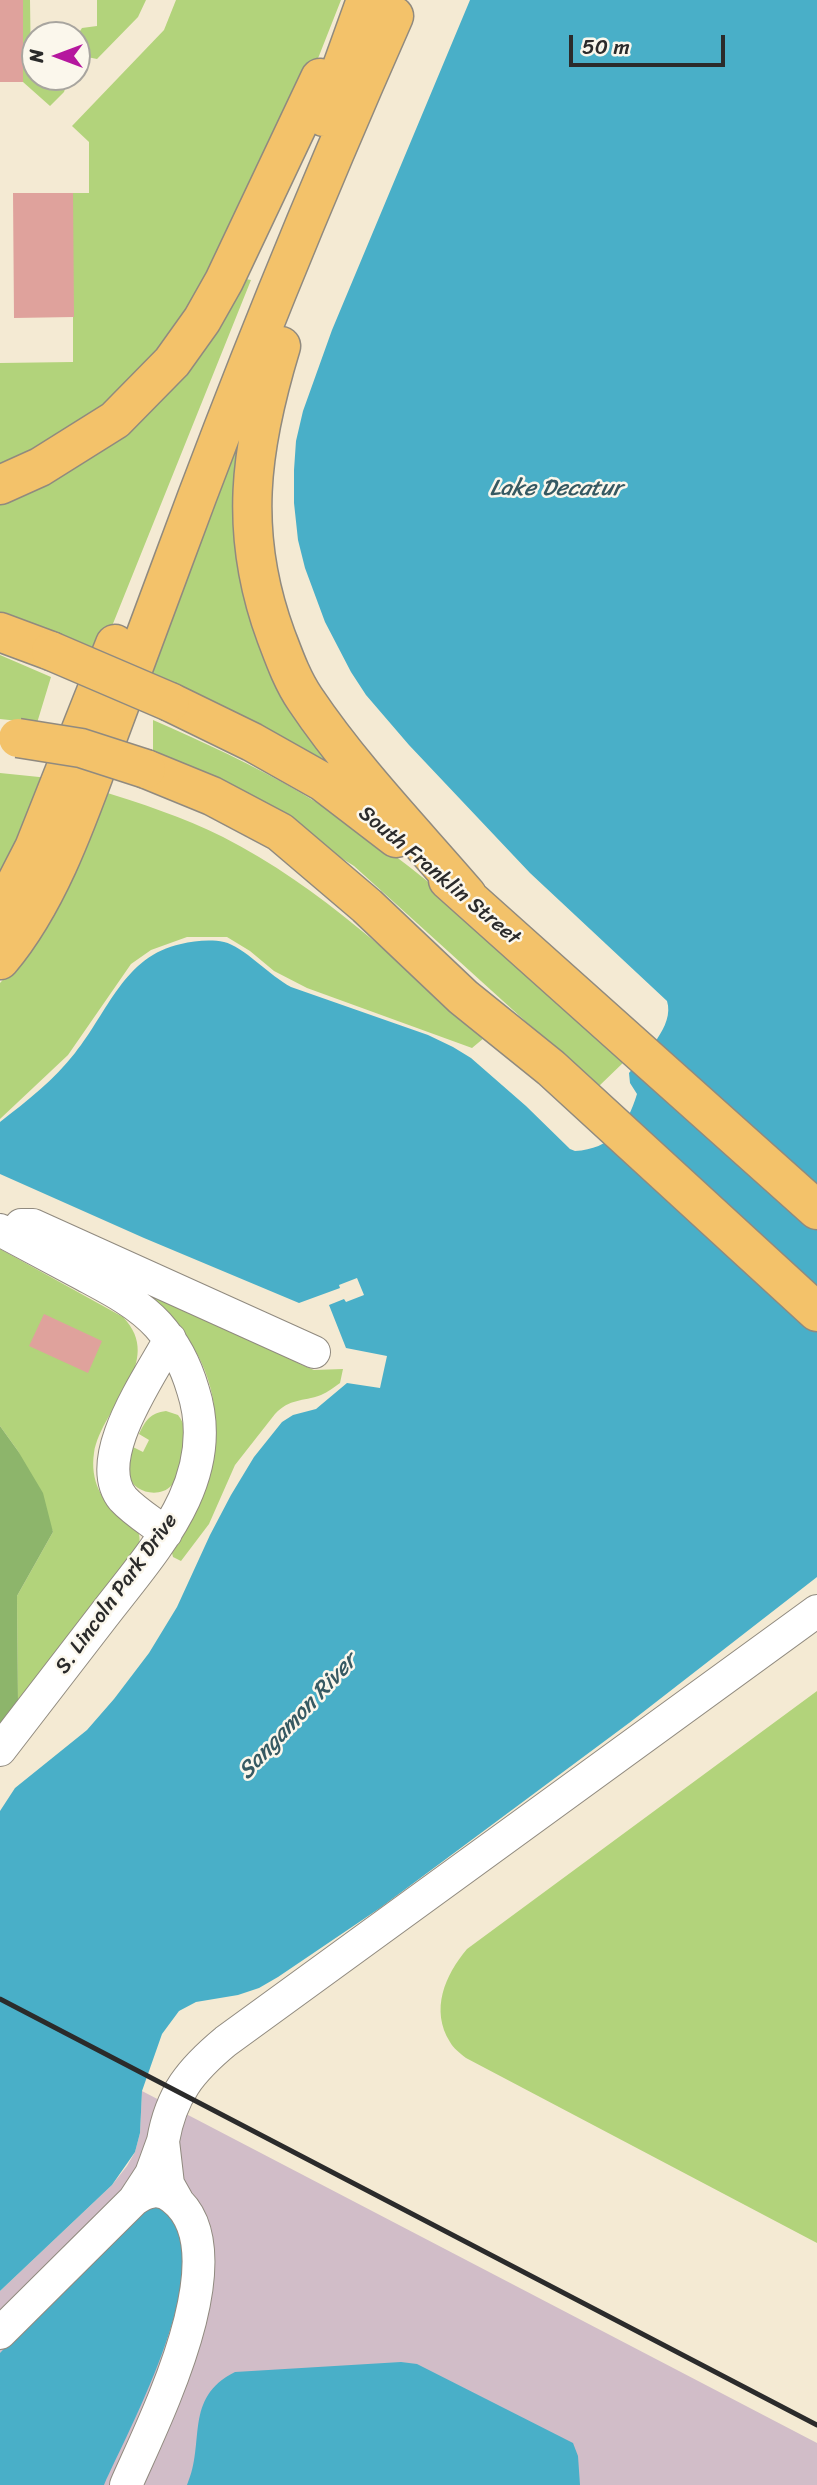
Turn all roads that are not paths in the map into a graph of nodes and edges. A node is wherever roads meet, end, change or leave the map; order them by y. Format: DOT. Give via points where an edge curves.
graph roads {
  1 [pos="356,0"];
  2 [pos="387,5"];
  3 [pos="0,485"];
  4 [pos="0,632"];
  5 [pos="9,737"];
  6 [pos="467,895"];
  7 [pos="0,914"];
  8 [pos="0,960"];
  9 [pos="817,1210"];
  10 [pos="0,1230"];
  11 [pos="817,1312"];
  12 [pos="170,1339"];
  13 [pos="314,1352"];
  14 [pos="166,1533"];
  15 [pos="817,1611"];
  16 [pos="0,1750"];
  17 [pos="163,2141"];
  18 [pos="134,2200"];
  19 [pos="177,2200"];
  20 [pos="0,2333"];
  21 [pos="126,2485"];
  1 -- 3 [label="main road" via="224,281 172,362 116,420 40,467"];
  2 -- 6 [label="main road" via="264,401 254,456 253,538 270,619 303,696"];
  2 -- 7 [label="main road" via="334,91 34,848"];
  2 -- 8 [label="main road" via="342,135 286,268 86,797 40,899"];
  4 -- 6 [label="main road, South Franklin Street, bridge" via="170,702 252,742 323,782"];
  5 -- 11 [label="main road, bridge" via="81,748 146,769 212,796 280,832 368,906 463,998 551,1068"];
  6 -- 9 [label="main road, South Franklin Street"];
  10 -- 12 [label="street, S. Lincoln Park Drive" via="129,1301"];
  10 -- 13 [label="street" via="33,1225"];
  12 -- 14 [label="street, S. Lincoln Park Drive" via="196,1397 200,1435 191,1486"];
  12 -- 14 [label="street" via="130,1413 113,1463 113,1481 123,1498"];
  14 -- 16 [label="street, S. Lincoln Park Drive"];
  15 -- 17 [label="street" via="226,2040 183,2084"];
  17 -- 18 [label="street" via="151,2174"];
  17 -- 19 [label="street" via="168,2184"];
  18 -- 19 [label="street" via="153,2190"];
  18 -- 20 [label="street"];
  19 -- 21 [label="street" via="196,2242 194,2302 176,2370"];
}
